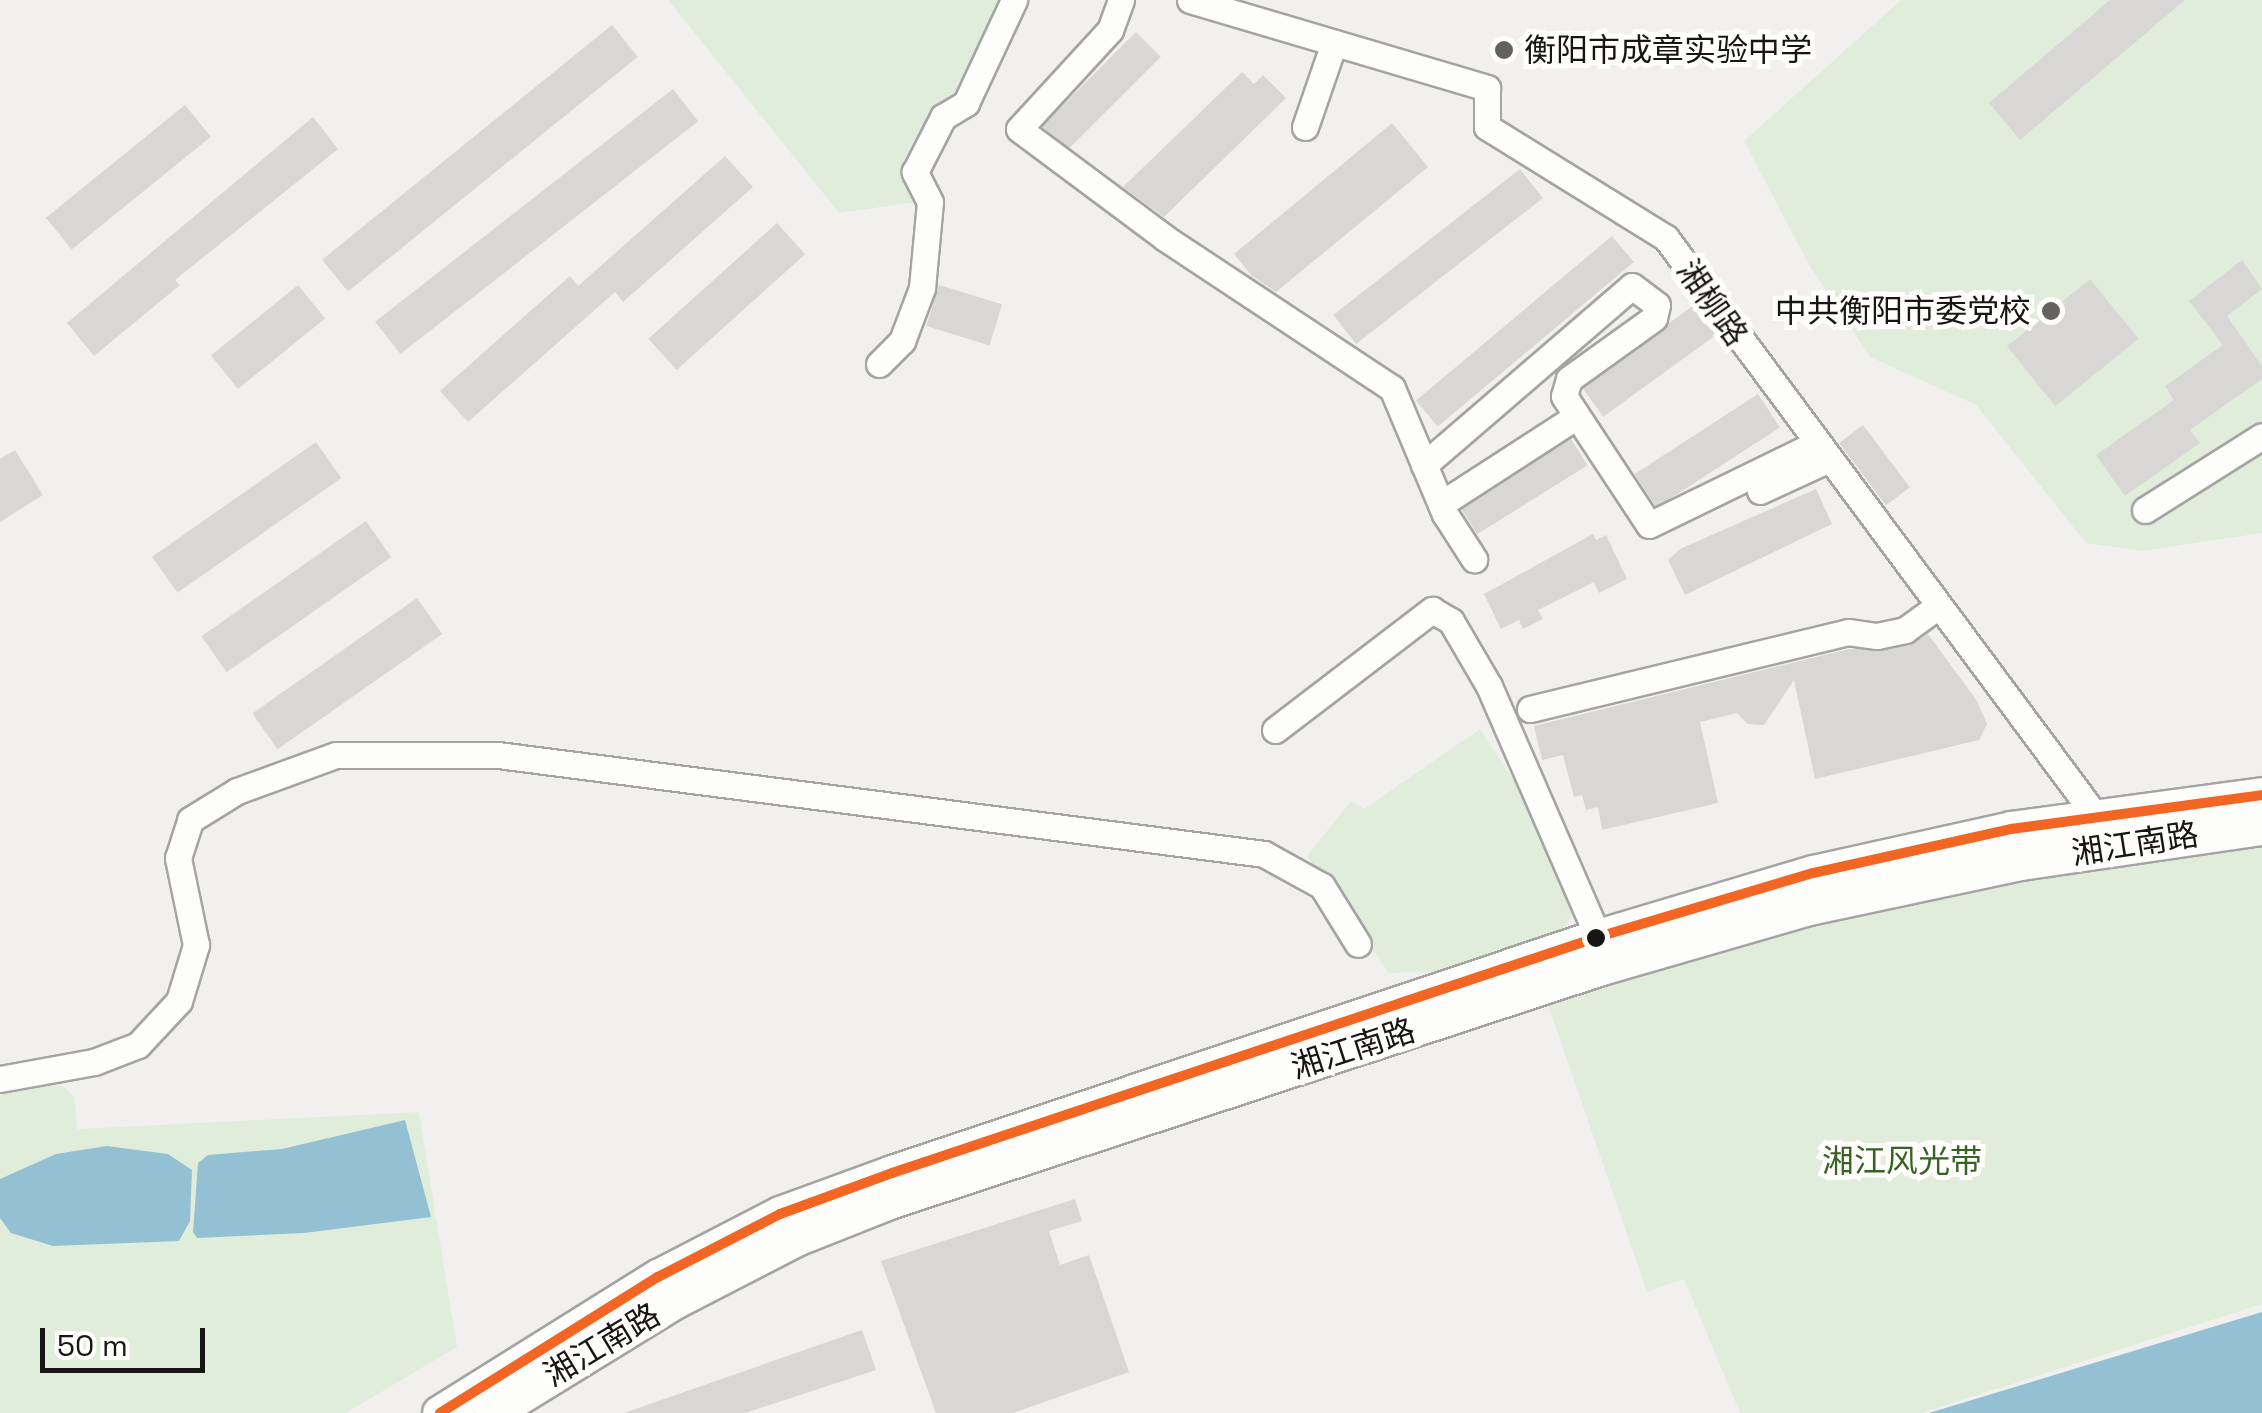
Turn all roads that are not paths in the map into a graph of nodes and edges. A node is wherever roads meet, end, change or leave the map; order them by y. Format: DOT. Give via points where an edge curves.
graph roads {
  1 [pos="1014,0"];
  2 [pos="1121,0"];
  3 [pos="1190,0"];
  4 [pos="1334,43"];
  5 [pos="1305,127"];
  6 [pos="880,364"];
  7 [pos="1577,416"];
  8 [pos="2262,436"];
  9 [pos="1821,452"];
  10 [pos="1424,465"];
  11 [pos="1441,504"];
  12 [pos="2145,510"];
  13 [pos="1474,559"];
  14 [pos="1938,606"];
  15 [pos="1530,709"];
  16 [pos="1276,730"];
  17 [pos="2262,794"];
  18 [pos="2095,815"];
  19 [pos="2262,827"];
  20 [pos="1598,937"];
  21 [pos="1358,944"];
  22 [pos="0,1079"];
  23 [pos="440,1413"];
  24 [pos="492,1413"];
  1 -- 6 [label="street" via="966,103 943,117 916,172 930,202 922,288 902,341"];
  2 -- 10 [label="street" via="1110,30 1020,130 1165,238 1392,388"];
  3 -- 4 [label="street, 湘柳路"];
  4 -- 5 [label="street"];
  4 -- 9 [label="street, 湘柳路" via="1487,88 1487,127 1666,238"];
  7 -- 9 [label="street" via="1649,525"];
  7 -- 10 [label="street" via="1564,396 1569,379 1658,312 1638,286"];
  7 -- 11 [label="street"];
  8 -- 12 [label="street"];
  9 -- 14 [label="street, 湘柳路"];
  10 -- 11 [label="street"];
  11 -- 13 [label="street"];
  14 -- 15 [label="street" via="1906,630 1848,632"];
  14 -- 18 [label="street, 湘柳路"];
  16 -- 20 [label="street" via="1432,610 1450,621 1489,686"];
  17 -- 18 [label="main road, 湘江南路"];
  18 -- 20 [label="main road, 湘江南路" via="1813,873"];
  19 -- 24 [label="main road, 湘江南路" via="2021,862 1809,907 1601,968 892,1200 796,1238 674,1301"];
  20 -- 23 [label="main road, 湘江南路" via="780,1214 658,1276"];
  21 -- 22 [label="street" via="1322,886 1264,854 498,754 336,755 237,791 190,820 178,858 196,945 180,1002 138,1045 94,1062"];
}
